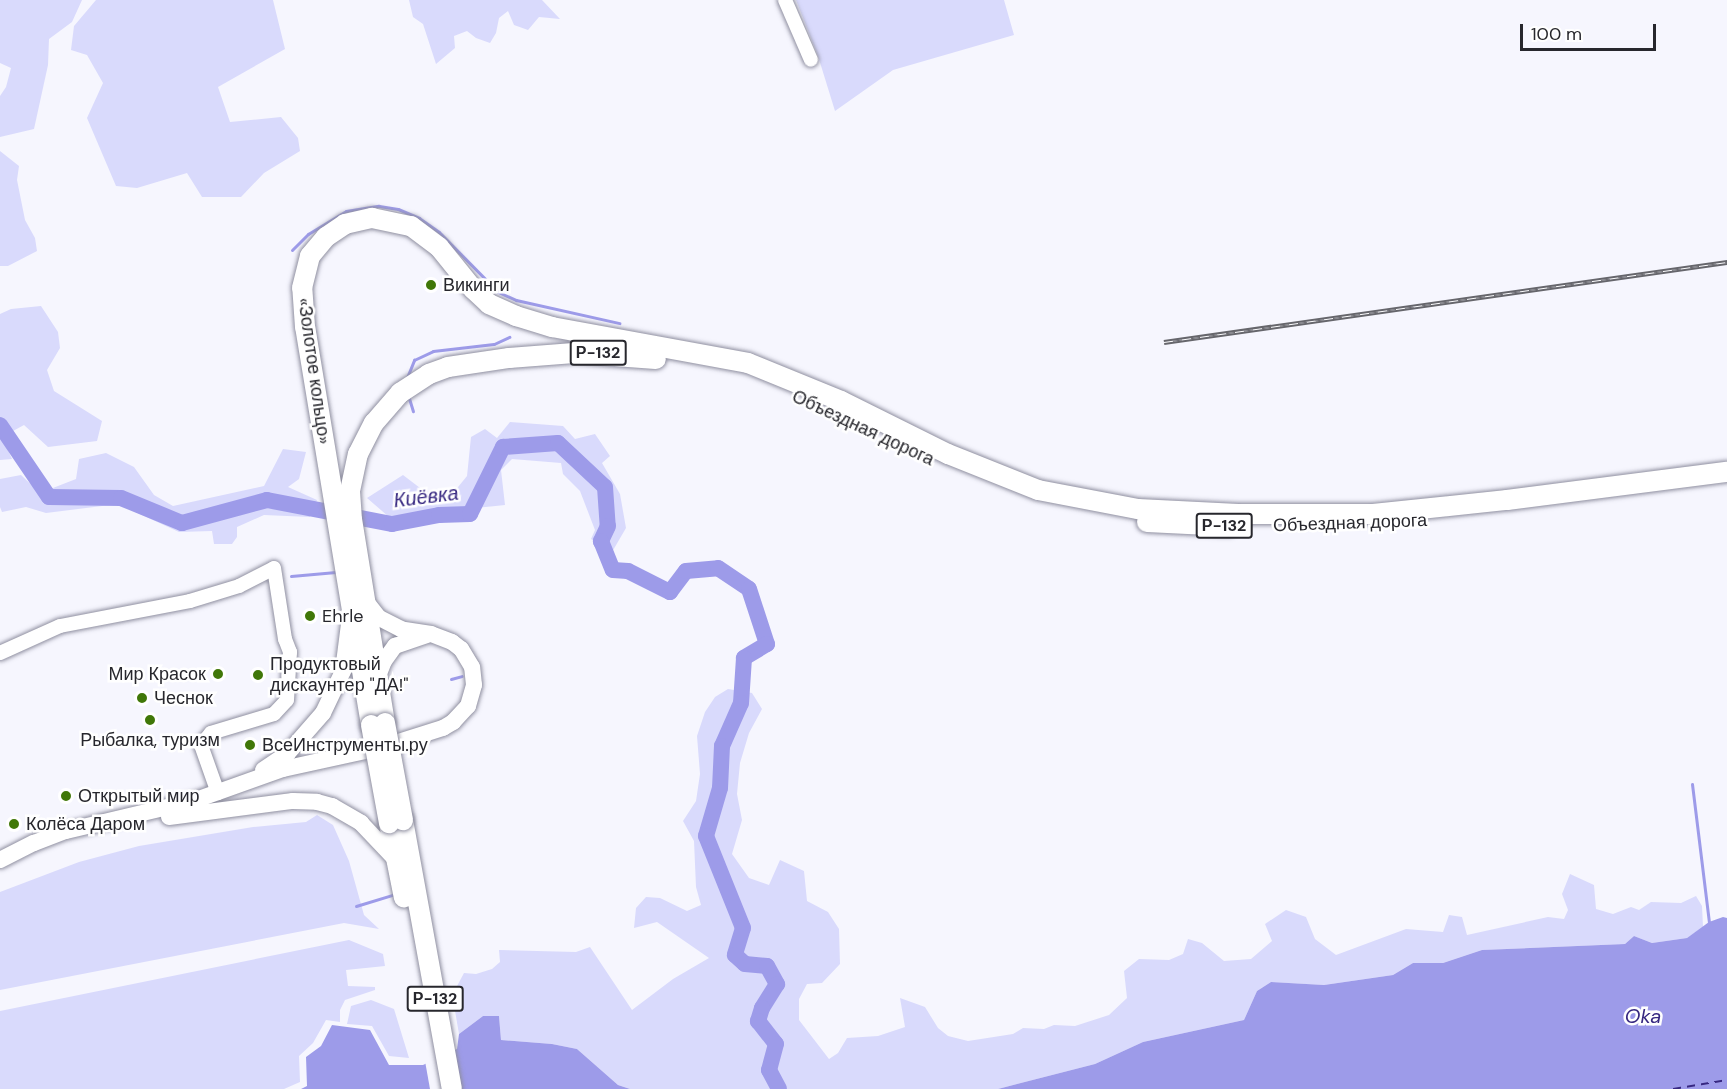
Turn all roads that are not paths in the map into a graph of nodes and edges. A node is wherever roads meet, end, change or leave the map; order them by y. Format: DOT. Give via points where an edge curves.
graph roads {
  1 [pos="785,0"];
  2 [pos="811,60"];
  3 [pos="747,369"];
  4 [pos="1727,472"];
  5 [pos="1727,484"];
  6 [pos="358,600"];
  7 [pos="431,634"];
  8 [pos="0,653"];
  9 [pos="377,679"];
  10 [pos="378,724"];
  11 [pos="243,784"];
  12 [pos="218,793"];
  13 [pos="396,821"];
  14 [pos="102,823"];
  15 [pos="0,860"];
  16 [pos="396,860"];
  17 [pos="413,911"];
  18 [pos="440,1089"];
  19 [pos="452,1089"];
  1 -- 2 [label="street"];
  3 -- 4 [label="highway, Объездная дорога / Р-132" via="841,401 948,454 1038,490 1138,509 1373,514"];
  3 -- 5 [label="highway, Объездная дорога / Р-132" via="943,465 1035,502 1137,521 1206,526 1372,525 1508,513"];
  3 -- 6 [label="highway, «Золотое кольцо» / Р-132" via="600,354 509,358 448,367 429,374 400,393 374,423 358,454 350,491"];
  3 -- 6 [label="highway, «Золотое кольцо» / Р-132" via="516,316 489,304 439,247 411,226 372,218 345,224 326,237 310,256 302,288 304,327"];
  6 -- 7 [label="main road" via="379,618 401,629"];
  6 -- 9 [label="highway, Р-132"];
  6 -- 10 [label="highway, «Золотое кольцо» / Р-132"];
  6 -- 11 [label="main road" via="343,670 322,713 288,753"];
  7 -- 9 [label="main road" via="395,646"];
  7 -- 11 [label="main road" via="461,649 472,667 472,696 453,722 383,747 292,767"];
  8 -- 12 [label="street" via="60,626 190,601 239,586 274,568 290,652 287,700 274,714 211,733 201,745"];
  9 -- 10 [label="highway, Р-132"];
  10 -- 13 [label="highway, Р-132, bridge"];
  11 -- 12 [label="main road"];
  12 -- 14 [label="main road"];
  13 -- 16 [label="highway, Р-132"];
  13 -- 17 [label="highway, Р-132"];
  14 -- 15 [label="main road" via="66,831"];
  14 -- 16 [label="main road" via="132,824 201,811 293,801 332,806 361,823"];
  16 -- 17 [label="highway, Р-132"];
  17 -- 18 [label="highway, Р-132"];
  17 -- 19 [label="highway, Р-132"];
}
